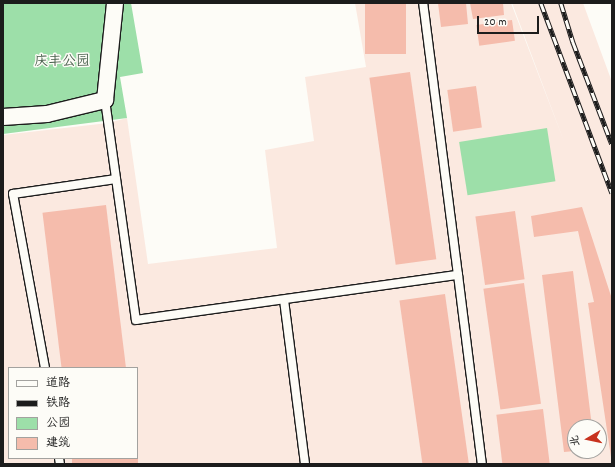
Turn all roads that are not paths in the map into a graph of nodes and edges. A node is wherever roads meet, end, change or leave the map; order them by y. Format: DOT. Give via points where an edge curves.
graph roads {
  1 [pos="115,3"];
  2 [pos="423,3"];
  3 [pos="105,100"];
  4 [pos="3,117"];
  5 [pos="116,179"];
  6 [pos="458,275"];
  7 [pos="284,300"];
  8 [pos="45,367"];
  9 [pos="305,464"];
  10 [pos="482,464"];
  1 -- 3 [label="street"];
  2 -- 6 [label="lane"];
  3 -- 4 [label="street" via="47,114"];
  3 -- 5 [label="lane"];
  5 -- 7 [label="lane" via="136,320"];
  5 -- 8 [label="lane" via="13,194"];
  6 -- 7 [label="lane"];
  6 -- 10 [label="lane"];
  7 -- 9 [label="lane"];
}
